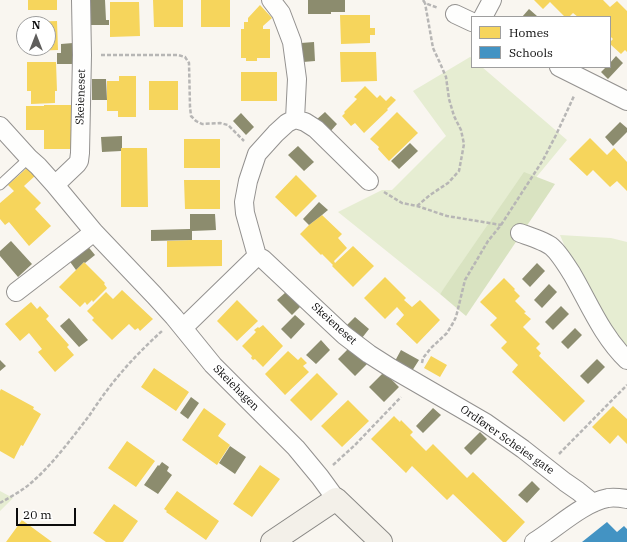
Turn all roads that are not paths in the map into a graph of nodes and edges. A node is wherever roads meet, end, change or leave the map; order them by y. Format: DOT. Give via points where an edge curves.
graph roads {
  1 [pos="81,0"];
  2 [pos="271,0"];
  3 [pos="492,0"];
  4 [pos="454,14"];
  5 [pos="484,16"];
  6 [pos="471,22"];
  7 [pos="561,68"];
  8 [pos="627,102"];
  9 [pos="295,119"];
  10 [pos="0,126"];
  11 [pos="29,158"];
  12 [pos="370,181"];
  13 [pos="55,184"];
  14 [pos="0,185"];
  15 [pos="94,232"];
  16 [pos="520,233"];
  17 [pos="257,256"];
  18 [pos="16,292"];
  19 [pos="179,322"];
  20 [pos="627,360"];
  21 [pos="415,381"];
  22 [pos="336,499"];
  23 [pos="627,499"];
  24 [pos="593,503"];
  25 [pos="272,542"];
  26 [pos="381,542"];
  27 [pos="534,542"];
  1 -- 13 [label="street, Skeieneset" via="80,153 78,161"];
  2 -- 9 [label="street" via="281,13 292,42 297,79"];
  3 -- 5 [label="street"];
  4 -- 6 [label="street"];
  7 -- 8 [label="street"];
  9 -- 12 [label="street" via="316,129"];
  9 -- 17 [label="street" via="276,133 257,154 248,181 244,202 245,213"];
  10 -- 11 [label="street, Skeiehagen"];
  11 -- 13 [label="street, Skeiehagen"];
  11 -- 14 [label="lane"];
  13 -- 15 [label="street, Skeiehagen"];
  15 -- 18 [label="street"];
  15 -- 19 [label="street, Skeiehagen"];
  16 -- 20 [label="street" via="551,246 565,263 597,320"];
  17 -- 19 [label="street"];
  17 -- 21 [label="street, Skeieneset" via="344,335 385,365"];
  19 -- 22 [label="street, Skeiehagen" via="213,366 284,435"];
  21 -- 24 [label="street, Ordfører Scheies gate" via="486,423"];
  22 -- 25 [label="street"];
  22 -- 26 [label="street, Skeiehagen"];
  23 -- 24 [label="street" via="610,498"];
  24 -- 27 [label="street"];
}
